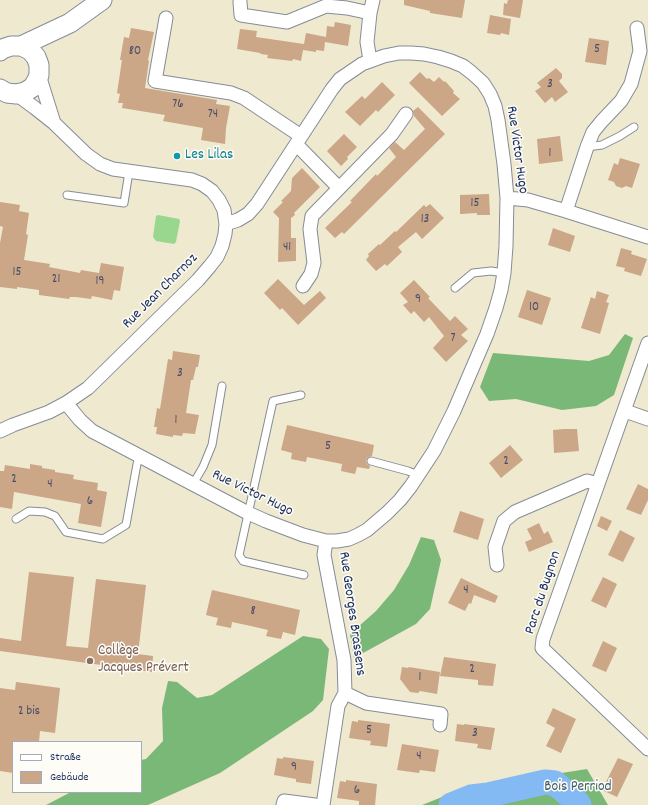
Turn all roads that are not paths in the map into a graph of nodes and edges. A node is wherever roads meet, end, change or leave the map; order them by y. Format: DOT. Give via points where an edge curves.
graph roads {
  1 [pos="102,0"];
  2 [pos="240,2"];
  3 [pos="371,6"];
  4 [pos="166,18"];
  5 [pos="70,23"];
  6 [pos="637,28"];
  7 [pos="8,45"];
  8 [pos="370,60"];
  9 [pos="39,70"];
  10 [pos="6,93"];
  11 [pos="406,114"];
  12 [pos="54,123"];
  13 [pos="634,127"];
  14 [pos="299,140"];
  15 [pos="587,147"];
  16 [pos="129,172"];
  17 [pos="339,188"];
  18 [pos="67,195"];
  19 [pos="507,198"];
  20 [pos="566,211"];
  21 [pos="226,224"];
  22 [pos="648,237"];
  23 [pos="504,273"];
  24 [pos="303,286"];
  25 [pos="455,288"];
  26 [pos="648,344"];
  27 [pos="222,386"];
  28 [pos="301,395"];
  29 [pos="66,403"];
  30 [pos="625,411"];
  31 [pos="648,420"];
  32 [pos="0,431"];
  33 [pos="140,456"];
  34 [pos="371,461"];
  35 [pos="418,476"];
  36 [pos="193,484"];
  37 [pos="598,484"];
  38 [pos="248,513"];
  39 [pos="16,519"];
  40 [pos="326,541"];
  41 [pos="498,565"];
  42 [pos="304,575"];
  43 [pos="346,692"];
  44 [pos="440,725"];
  45 [pos="648,749"];
  46 [pos="283,805"];
  47 [pos="315,805"];
  48 [pos="323,805"];
  1 -- 5 [label="street"];
  2 -- 3 [label="street" via="241,16 287,22 326,6"];
  3 -- 8 [label="street" via="368,42"];
  4 -- 14 [label="street" via="155,81 232,93 244,98"];
  5 -- 7 [label="street"];
  5 -- 9 [label="street" via="51,47"];
  6 -- 15 [label="street" via="640,51 631,84 621,101 593,132"];
  7 -- 9 [label="street" via="30,50 36,57"];
  8 -- 14 [label="street, Rue Victor Hugo" via="340,80 332,89"];
  8 -- 19 [label="street, Rue Victor Hugo" via="399,53 438,57 463,66 483,83 495,106 498,120"];
  9 -- 10 [label="street" via="33,87 25,92"];
  9 -- 12 [label="street, Rue Jean Charnoz"];
  10 -- 12 [label="street, Rue Jean Charnoz" via="35,108"];
  11 -- 17 [label="street" via="392,134"];
  12 -- 16 [label="street, Rue Jean Charnoz" via="100,164"];
  13 -- 15 [label="lane" via="602,145"];
  14 -- 17 [label="street"];
  14 -- 21 [label="street, Rue Victor Hugo" via="257,204 248,214"];
  15 -- 20 [label="street"];
  16 -- 18 [label="lane" via="124,203"];
  16 -- 21 [label="street, Rue Jean Charnoz" via="192,180 202,184 219,200"];
  17 -- 24 [label="street" via="312,216 310,229 314,264"];
  19 -- 20 [label="street" via="528,200"];
  19 -- 23 [label="street, Rue Victor Hugo"];
  20 -- 22 [label="street"];
  21 -- 29 [label="street, Rue Jean Charnoz" via="217,257 198,280 88,388"];
  23 -- 25 [label="lane" via="472,273"];
  23 -- 35 [label="street, Rue Victor Hugo" via="496,308 469,377 437,444"];
  26 -- 30 [label="street, Parc du Bugnon"];
  27 -- 36 [label="lane" via="212,445"];
  28 -- 38 [label="lane" via="273,401"];
  29 -- 32 [label="street, Rue Jean Charnoz"];
  29 -- 33 [label="street, Rue Victor Hugo" via="92,431"];
  30 -- 31 [label="street"];
  30 -- 37 [label="street, Parc du Bugnon"];
  33 -- 36 [label="street, Rue Victor Hugo"];
  33 -- 39 [label="lane" via="126,525 103,538 66,532 55,516 45,512 29,511"];
  34 -- 35 [label="lane"];
  35 -- 40 [label="street, Rue Victor Hugo" via="395,505 367,530 349,539"];
  36 -- 38 [label="street, Rue Victor Hugo"];
  37 -- 41 [label="street" via="587,481 515,512 504,520 495,548"];
  37 -- 45 [label="street, Parc du Bugnon" via="542,648"];
  38 -- 40 [label="street, Rue Victor Hugo" via="284,529"];
  38 -- 42 [label="lane" via="240,555 243,561"];
  40 -- 43 [label="street, Rue Georges Brassens" via="324,555 344,660"];
  43 -- 44 [label="street, Rue Georges Brassens" via="366,703 441,714"];
  43 -- 48 [label="street, Rue Georges Brassens" via="338,706"];
  46 -- 47 [label="street" via="284,801"];
}
